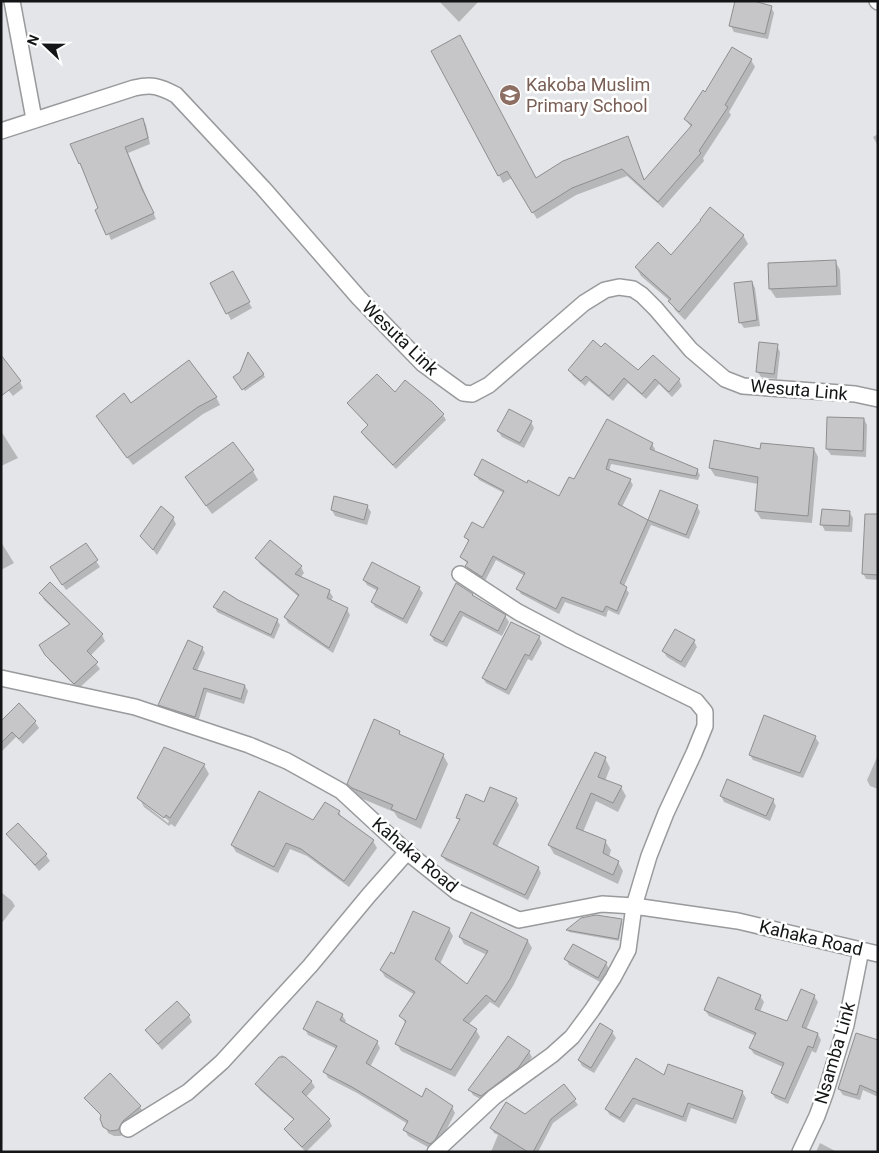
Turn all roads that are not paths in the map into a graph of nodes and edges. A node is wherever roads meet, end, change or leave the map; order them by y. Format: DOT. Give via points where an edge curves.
graph roads {
  1 [pos="12,1"];
  2 [pos="34,119"];
  3 [pos="1,130"];
  4 [pos="878,399"];
  5 [pos="460,574"];
  6 [pos="1,678"];
  7 [pos="407,852"];
  8 [pos="634,906"];
  9 [pos="860,950"];
  10 [pos="878,954"];
  11 [pos="128,1129"];
  12 [pos="435,1152"];
  13 [pos="800,1152"];
  1 -- 2 [label="street"];
  2 -- 3 [label="street, Wesuta Link"];
  2 -- 4 [label="street, Wesuta Link" via="148,85 176,95 264,188 359,298 423,364 463,393 472,394 489,385 584,303 605,290 619,286 633,289 642,296 692,350 725,379 743,386 855,394"];
  5 -- 8 [label="street" via="518,612 696,701 706,712 705,726 649,856"];
  6 -- 7 [label="street, Kahaka Road" via="135,708 249,745 341,790"];
  7 -- 8 [label="street, Kahaka Road" via="457,892 519,920 602,904"];
  7 -- 11 [label="street" via="310,966 222,1062 188,1092"];
  8 -- 9 [label="street, Kahaka Road" via="738,921"];
  8 -- 12 [label="street" via="628,950 572,1037 494,1097"];
  9 -- 10 [label="street, Kahaka Road"];
  9 -- 13 [label="street, Nsamba Link" via="846,1025 825,1094"];
}
